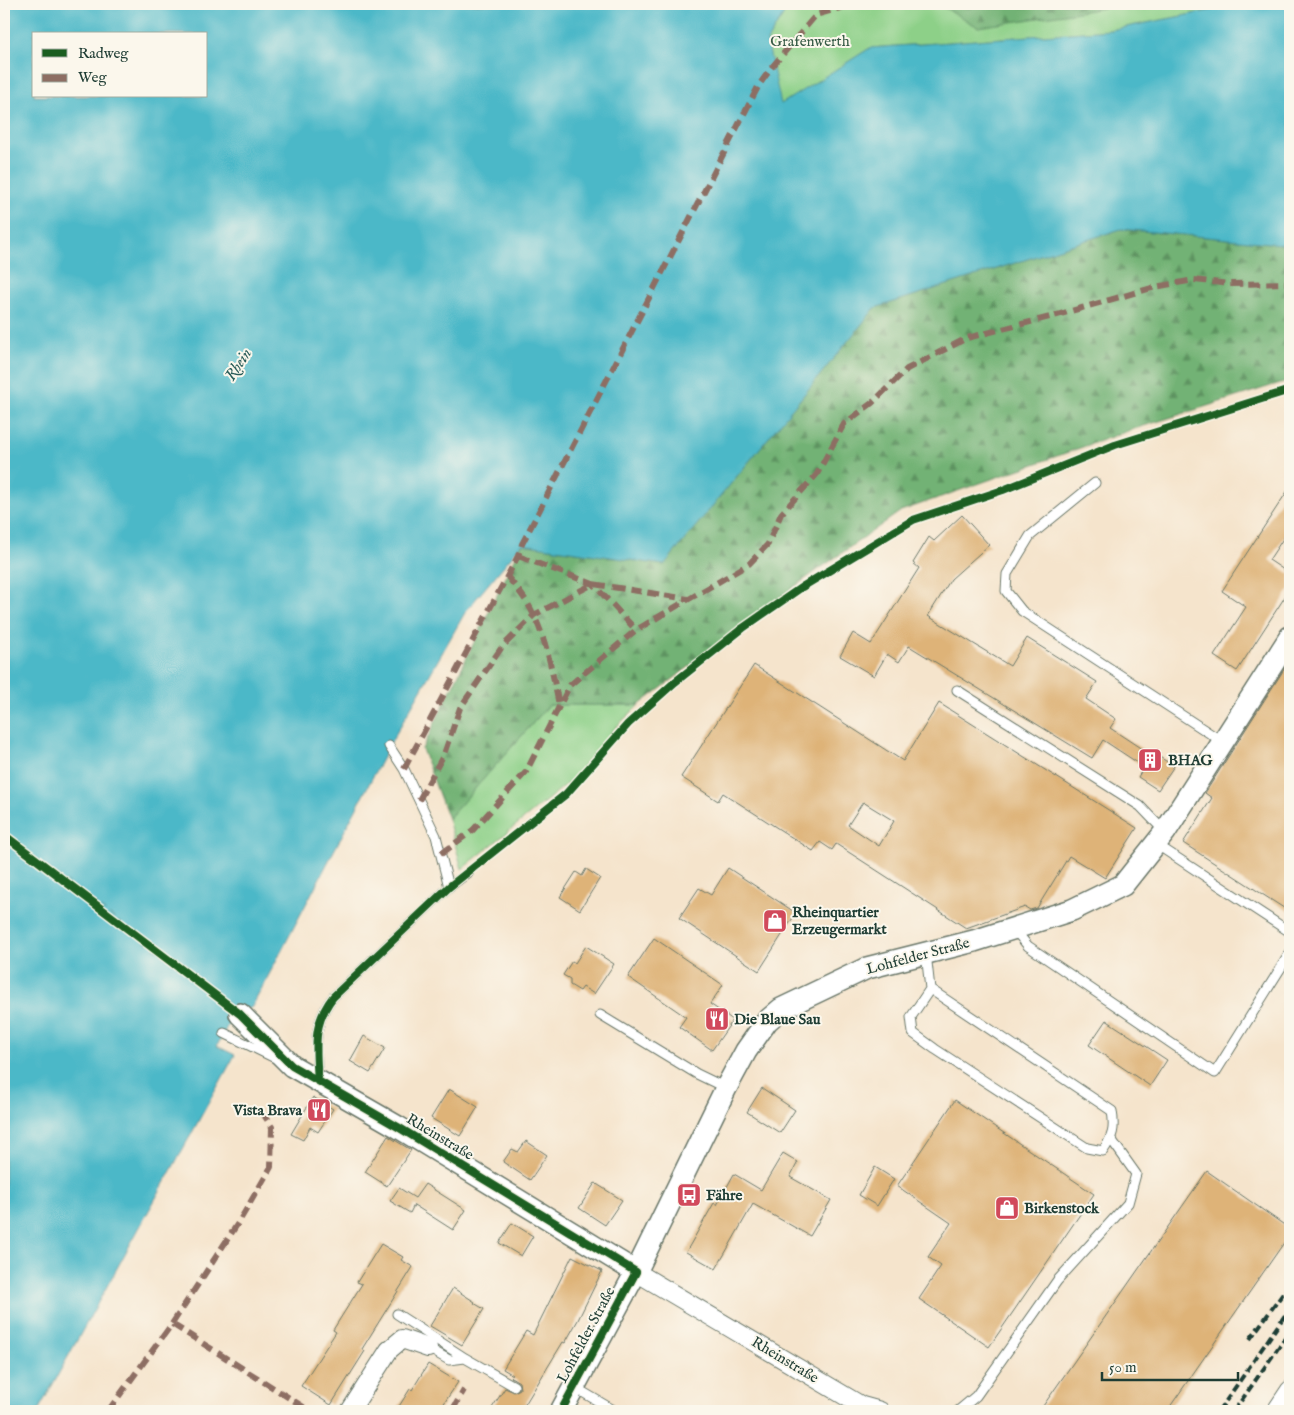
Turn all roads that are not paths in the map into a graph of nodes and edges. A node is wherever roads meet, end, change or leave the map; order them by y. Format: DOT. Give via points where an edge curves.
graph roads {
  1 [pos="1095,483"];
  2 [pos="1290,637"];
  3 [pos="957,690"];
  4 [pos="1223,742"];
  5 [pos="389,746"];
  6 [pos="1160,838"];
  7 [pos="469,872"];
  8 [pos="449,887"];
  9 [pos="1014,928"];
  10 [pos="1290,932"];
  11 [pos="926,953"];
  12 [pos="1290,953"];
  13 [pos="930,989"];
  14 [pos="240,1014"];
  15 [pos="600,1015"];
  16 [pos="224,1033"];
  17 [pos="292,1066"];
  18 [pos="318,1081"];
  19 [pos="726,1088"];
  20 [pos="1111,1139"];
  21 [pos="636,1272"];
  22 [pos="397,1314"];
  23 [pos="428,1348"];
  24 [pos="465,1358"];
  25 [pos="514,1386"];
  26 [pos="574,1387"];
  27 [pos="1290,1390"];
  28 [pos="350,1411"];
  29 [pos="561,1411"];
  30 [pos="615,1411"];
  31 [pos="880,1411"];
  32 [pos="958,1411"];
  33 [pos="1276,1411"];
  1 -- 4 [label="lane" via="1030,536 1007,574 1006,591 1022,611"];
  2 -- 4 [label="street, Lohfelder Straße"];
  3 -- 6 [label="lane" via="1140,806"];
  4 -- 6 [label="street, Lohfelder Straße"];
  5 -- 8 [label="lane" via="404,769 436,836"];
  6 -- 9 [label="street, Lohfelder Straße" via="1123,884 1072,910"];
  6 -- 10 [label="lane"];
  7 -- 8 [label="lane"];
  8 -- 18 [label="lane" via="325,1007 316,1037"];
  9 -- 11 [label="street, Lohfelder Straße"];
  9 -- 12 [label="lane" via="1028,946 1214,1072"];
  11 -- 13 [label="lane"];
  11 -- 19 [label="street, Lohfelder Straße" via="867,968 780,1009 757,1034"];
  13 -- 20 [label="lane" via="1112,1111 1114,1126"];
  13 -- 20 [label="lane" via="912,1017 913,1033 1087,1148 1103,1151"];
  14 -- 17 [label="street, Rheinstraße"];
  15 -- 19 [label="lane"];
  16 -- 17 [label="lane"];
  17 -- 18 [label="street, Rheinstraße"];
  18 -- 21 [label="street, Rheinstraße"];
  19 -- 21 [label="street, Lohfelder Straße"];
  20 -- 32 [label="lane" via="1136,1174 1128,1203 1057,1281 976,1396"];
  21 -- 26 [label="street, Lohfelder Straße"];
  21 -- 31 [label="street, Rheinstraße" via="862,1406"];
  22 -- 24 [label="lane"];
  23 -- 24 [label="lane" via="449,1360"];
  23 -- 28 [label="street" via="402,1339 389,1350"];
  24 -- 25 [label="lane"];
  26 -- 29 [label="street, Lohfelder Straße"];
  26 -- 30 [label="lane"];
  27 -- 33 [label="street"];
}
